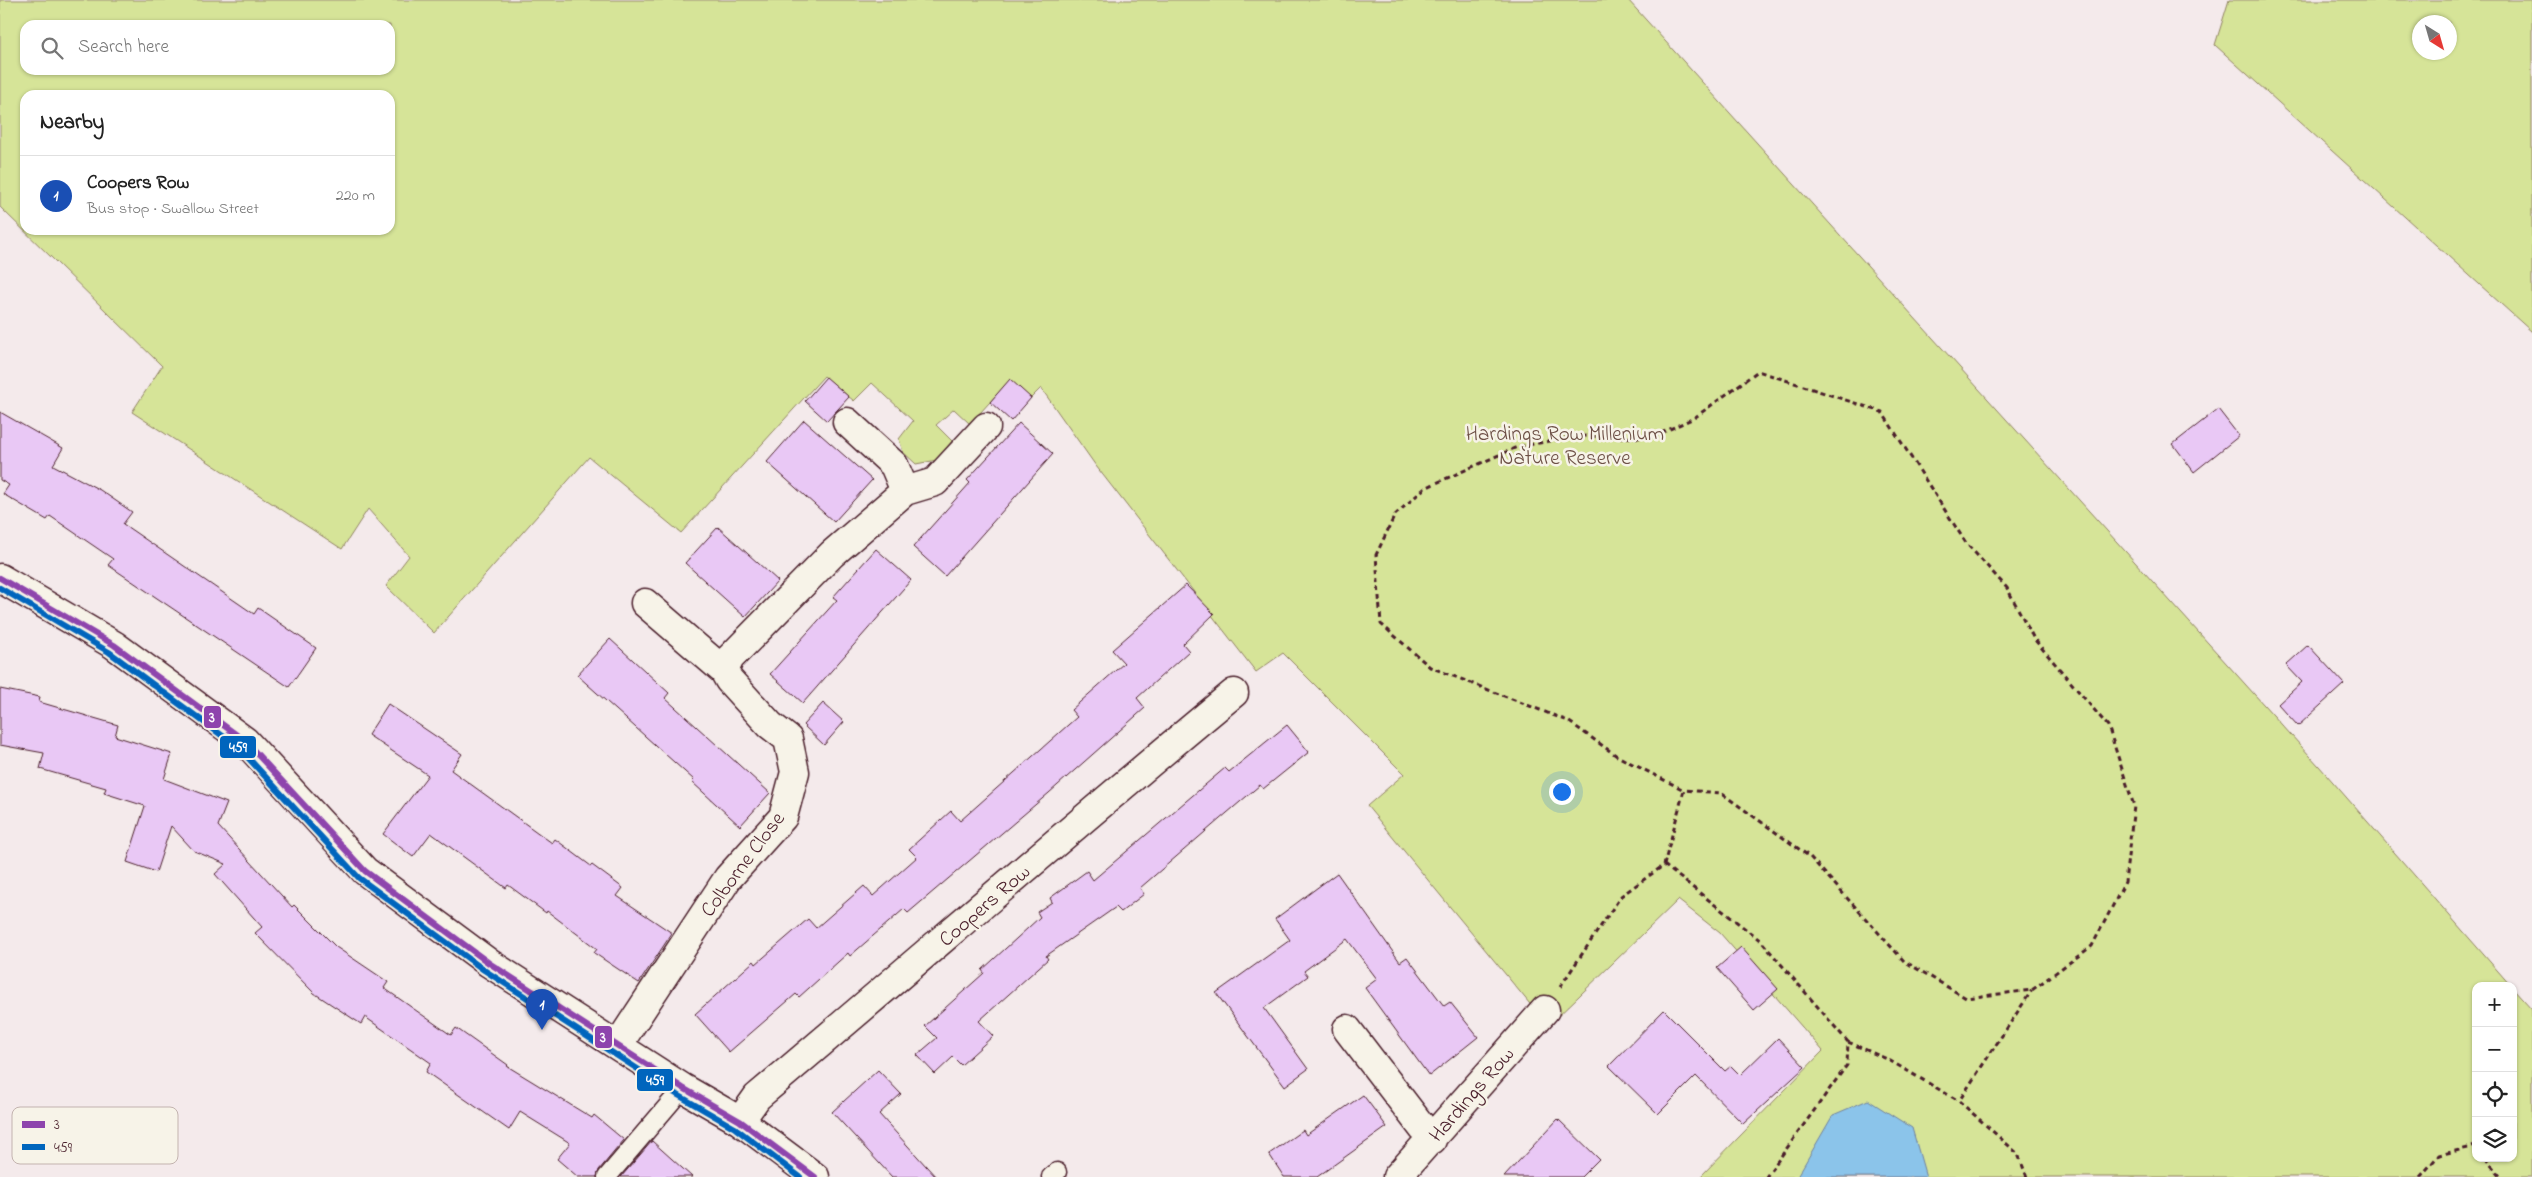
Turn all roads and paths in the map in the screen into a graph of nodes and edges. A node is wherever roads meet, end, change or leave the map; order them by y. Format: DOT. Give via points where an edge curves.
graph roads {
  1 [pos="847,422"];
  2 [pos="986,427"];
  3 [pos="904,491"];
  4 [pos="0,578"];
  5 [pos="645,603"];
  6 [pos="724,671"];
  7 [pos="1234,693"];
  8 [pos="1684,790"];
  9 [pos="1664,865"];
  10 [pos="2032,990"];
  11 [pos="1545,1010"];
  12 [pos="1347,1029"];
  13 [pos="1848,1042"];
  14 [pos="618,1045"];
  15 [pos="683,1088"];
  16 [pos="1959,1101"];
  17 [pos="740,1122"];
  18 [pos="1432,1140"];
  19 [pos="2472,1147"];
  20 [pos="2488,1162"];
  21 [pos="607,1177"];
  22 [pos="815,1177"];
  23 [pos="1397,1177"];
  24 [pos="1766,1177"];
  25 [pos="2027,1177"];
  26 [pos="2420,1177"];
  27 [pos="2501,1177"];
  1 -- 3 [label="street" via="894,465"];
  2 -- 3 [label="street" via="935,482"];
  3 -- 6 [label="street" via="832,554 730,658"];
  4 -- 14 [label="street" via="114,645 245,741 365,871 489,963"];
  5 -- 6 [label="street, Colborne Close"];
  6 -- 14 [label="street, Colborne Close" via="770,725 788,739 795,772 783,816 728,878"];
  7 -- 17 [label="street, Coopers Row" via="757,1097"];
  8 -- 9 [label="path"];
  8 -- 10 [label="path" via="1721,793 1810,857 1904,962 1950,989 1966,998"];
  8 -- 10 [label="path" via="1617,756 1568,721 1430,667 1380,624 1376,555 1395,515 1425,488 1517,446 1578,436 1650,438 1694,418 1758,371 1882,412 1966,543 2007,588 2034,639 2108,726 2134,806 2125,882 2092,946"];
  9 -- 11 [label="path" via="1621,896"];
  9 -- 13 [label="path" via="1760,941"];
  10 -- 16 [label="path"];
  11 -- 18 [label="street, Hardings Row"];
  12 -- 18 [label="street"];
  13 -- 16 [label="path" via="1887,1059"];
  13 -- 24 [label="path" via="1847,1065"];
  14 -- 15 [label="street"];
  15 -- 17 [label="street"];
  15 -- 21 [label="lane"];
  16 -- 25 [label="path" via="2018,1154"];
  17 -- 22 [label="street"];
  18 -- 23 [label="street, Hardings Row"];
  19 -- 26 [label="path" via="2439,1155"];
  20 -- 27 [label="path"];
}
